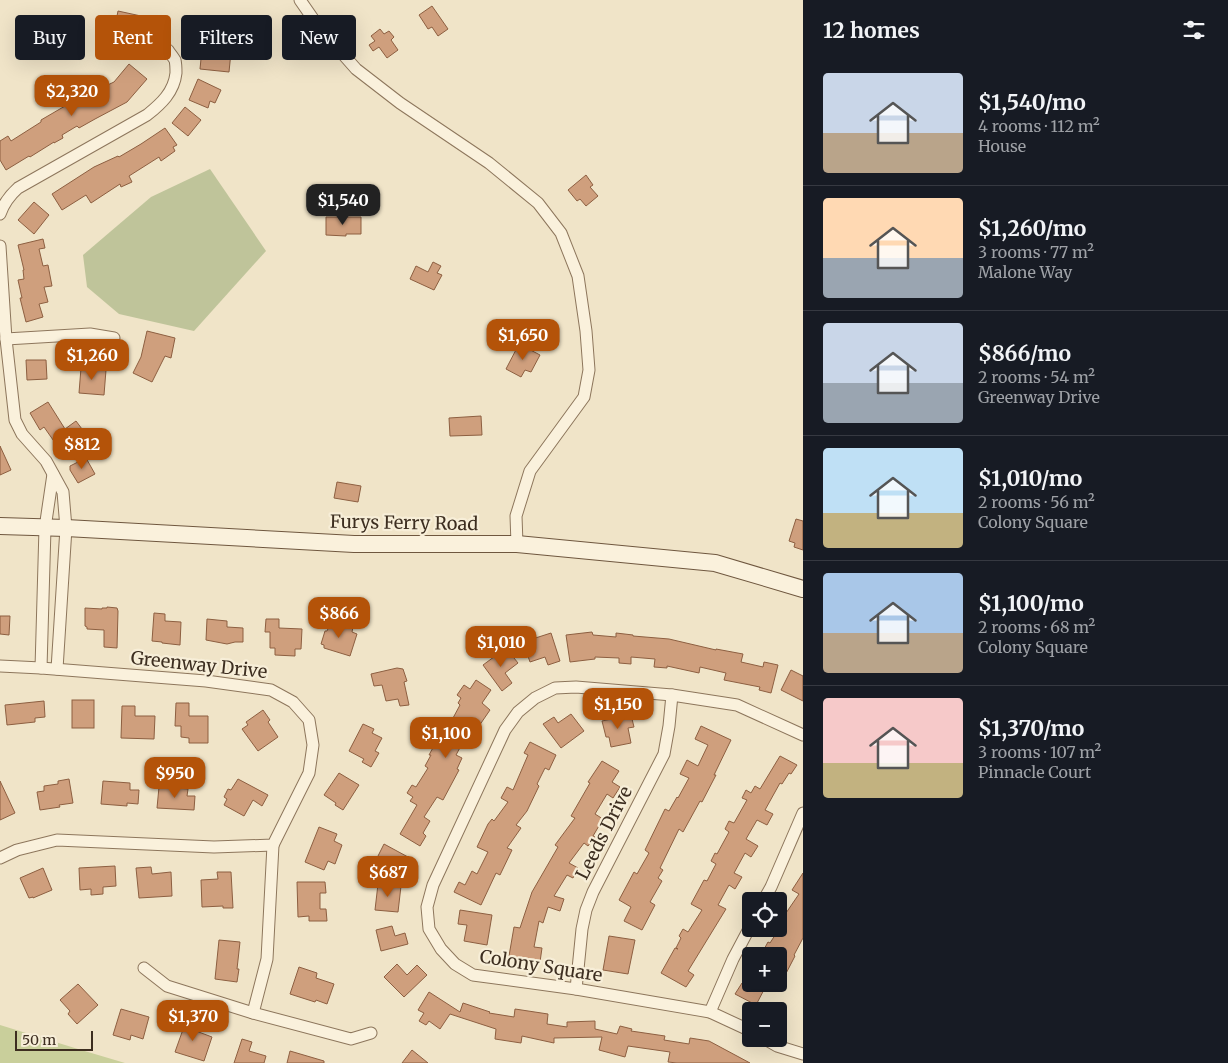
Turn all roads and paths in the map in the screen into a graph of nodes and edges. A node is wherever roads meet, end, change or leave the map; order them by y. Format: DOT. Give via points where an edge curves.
graph roads {
  1 [pos="300,0"];
  2 [pos="171,54"];
  3 [pos="0,214"];
  4 [pos="0,246"];
  5 [pos="114,338"];
  6 [pos="6,339"];
  7 [pos="53,474"];
  8 [pos="0,526"];
  9 [pos="45,528"];
  10 [pos="66,528"];
  11 [pos="517,544"];
  12 [pos="803,588"];
  13 [pos="0,666"];
  14 [pos="41,668"];
  15 [pos="57,669"];
  16 [pos="672,695"];
  17 [pos="803,736"];
  18 [pos="803,813"];
  19 [pos="273,845"];
  20 [pos="0,858"];
  21 [pos="768,892"];
  22 [pos="745,937"];
  23 [pos="144,968"];
  24 [pos="576,989"];
  25 [pos="710,1012"];
  26 [pos="253,1013"];
  27 [pos="742,1027"];
  28 [pos="371,1033"];
  29 [pos="780,1047"];
  30 [pos="803,1054"];
  1 -- 11 [label="street" via="356,70 489,163 538,204 561,233 578,276 588,370 584,397 530,471 516,516"];
  2 -- 3 [label="street" via="176,62 175,78 166,98 157,107 18,188 9,196"];
  4 -- 6 [label="street"];
  5 -- 6 [label="street" via="90,334"];
  6 -- 7 [label="street" via="15,420"];
  7 -- 9 [label="street"];
  7 -- 10 [label="street" via="62,492"];
  8 -- 9 [label="main road, Furys Ferry Road"];
  9 -- 10 [label="main road, Furys Ferry Road"];
  9 -- 14 [label="street"];
  10 -- 11 [label="main road, Furys Ferry Road" via="354,544"];
  10 -- 15 [label="street"];
  11 -- 12 [label="main road, Furys Ferry Road" via="715,563"];
  13 -- 14 [label="street, Greenway Drive"];
  14 -- 15 [label="street, Greenway Drive"];
  15 -- 19 [label="street, Greenway Drive" via="206,680 272,690 293,702 309,720 313,745 309,773"];
  16 -- 17 [label="street, Colony Square" via="737,705"];
  16 -- 24 [label="street, Leeds Drive" via="664,754 586,910"];
  16 -- 24 [label="street, Colony Square" via="555,688 518,712 505,730 433,885 427,907 430,929 441,949 455,964 473,975"];
  18 -- 21 [label="street"];
  19 -- 20 [label="street" via="214,847 57,840 17,850"];
  19 -- 26 [label="street, Greenway Drive" via="267,959"];
  22 -- 25 [label="street"];
  23 -- 26 [label="street" via="167,986"];
  24 -- 25 [label="street, Colony Square"];
  25 -- 27 [label="street, Colony Square"];
  26 -- 28 [label="street" via="351,1039"];
  29 -- 30 [label="street"];
}
